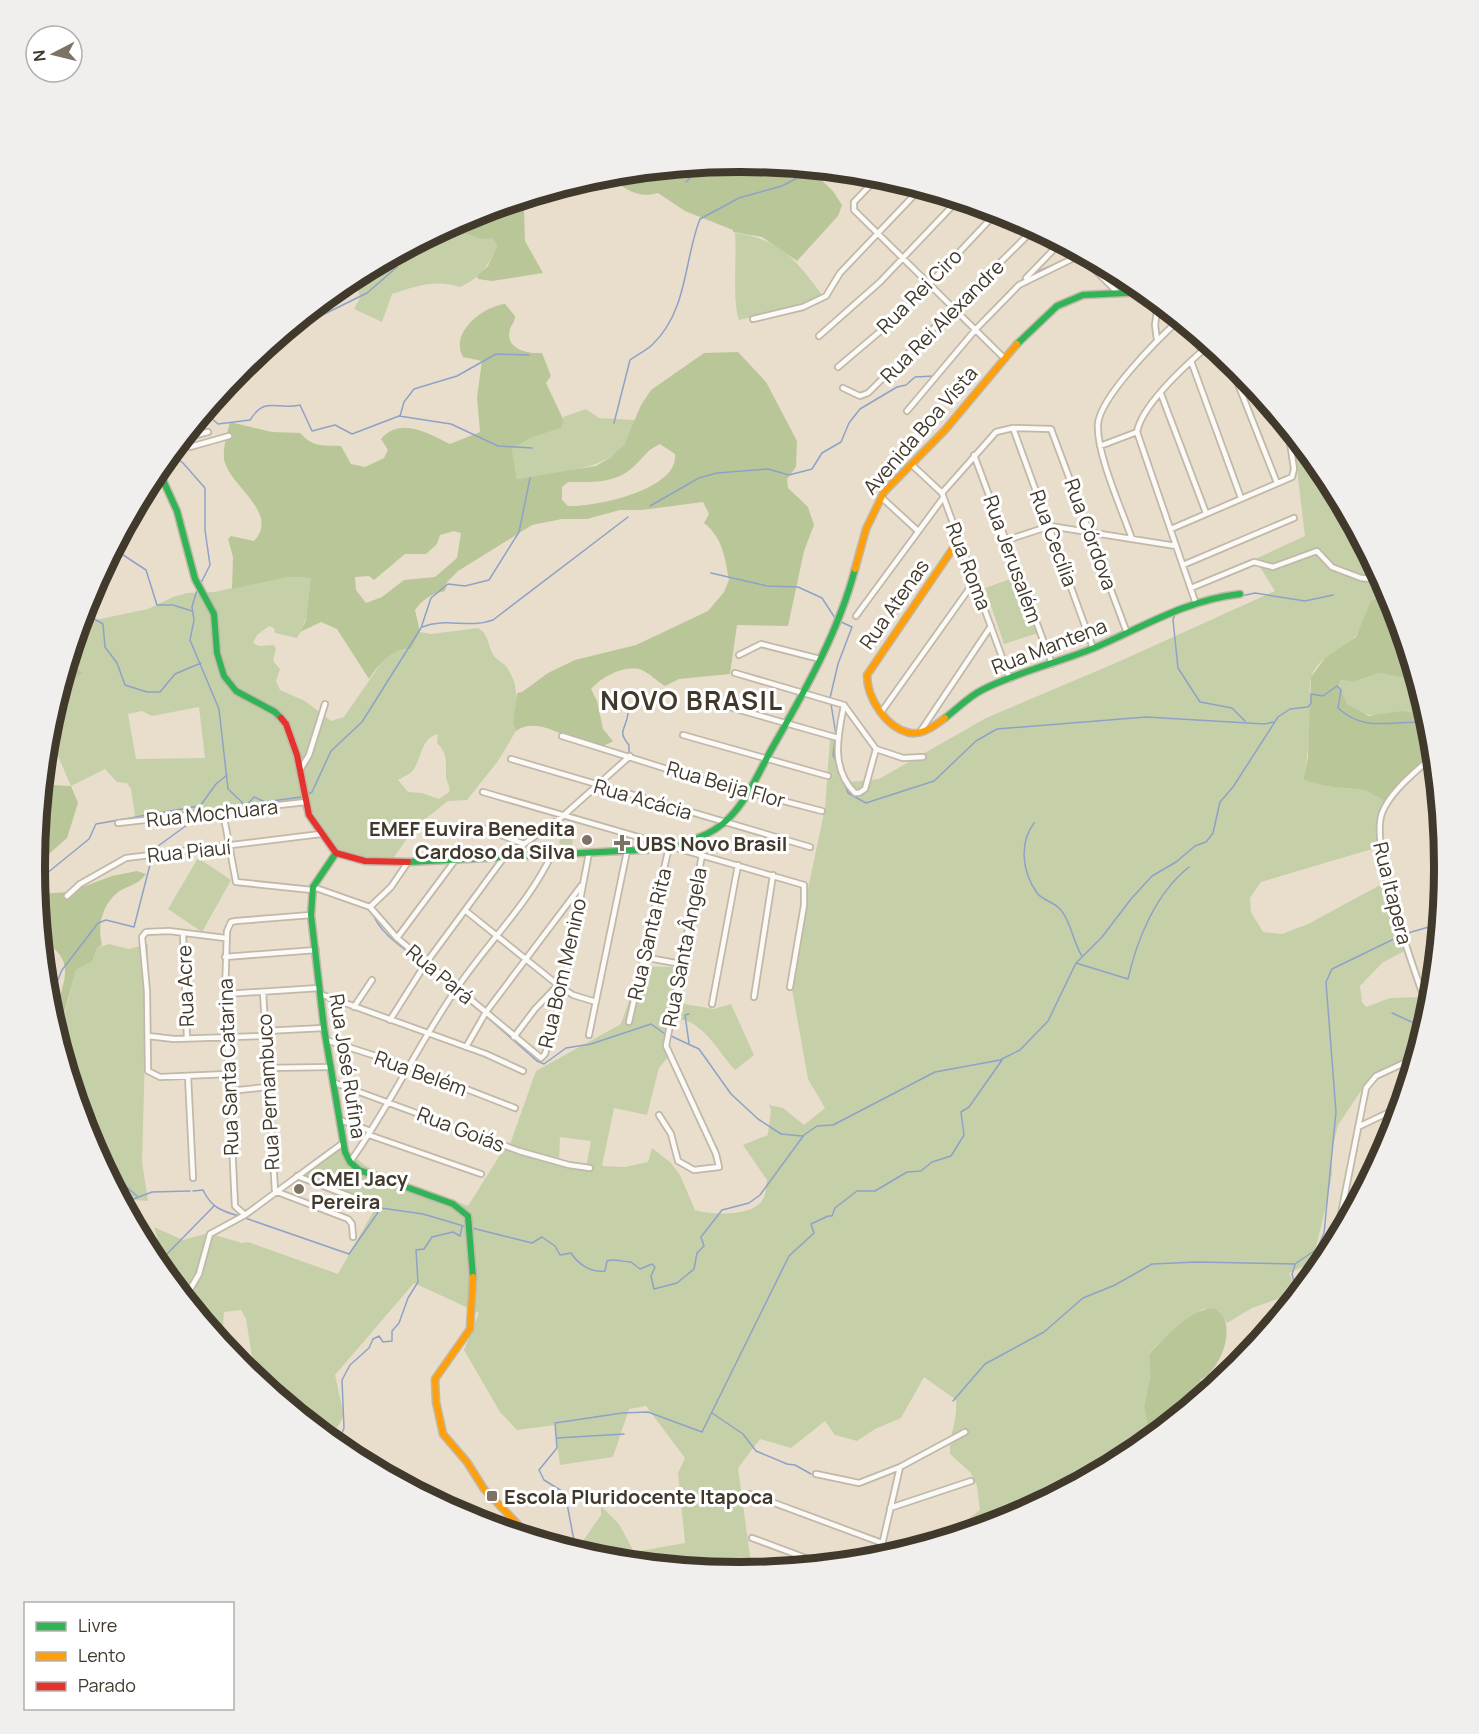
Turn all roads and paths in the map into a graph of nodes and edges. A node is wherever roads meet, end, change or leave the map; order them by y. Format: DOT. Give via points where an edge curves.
graph roads {
  1 [pos="870,185"];
  2 [pos="914,195"];
  3 [pos="952,206"];
  4 [pos="990,219"];
  5 [pos="878,233"];
  6 [pos="1028,235"];
  7 [pos="1055,248"];
  8 [pos="903,257"];
  9 [pos="1072,258"];
  10 [pos="1105,277"];
  11 [pos="1024,281"];
  12 [pos="930,282"];
  13 [pos="1117,292"];
  14 [pos="1128,292"];
  15 [pos="956,308"];
  16 [pos="1157,312"];
  17 [pos="753,319"];
  18 [pos="1173,325"];
  19 [pos="976,329"];
  20 [pos="819,336"];
  21 [pos="1157,340"];
  22 [pos="1203,350"];
  23 [pos="1004,357"];
  24 [pos="1191,361"];
  25 [pos="838,367"];
  26 [pos="843,388"];
  27 [pos="1243,388"];
  28 [pos="1161,394"];
  29 [pos="907,411"];
  30 [pos="1013,428"];
  31 [pos="208,432"];
  32 [pos="1137,432"];
  33 [pos="196,435"];
  34 [pos="229,436"];
  35 [pos="1290,444"];
  36 [pos="187,446"];
  37 [pos="1100,446"];
  38 [pos="974,455"];
  39 [pos="911,464"];
  40 [pos="163,480"];
  41 [pos="1277,483"];
  42 [pos="943,495"];
  43 [pos="881,497"];
  44 [pos="1241,498"];
  45 [pos="1206,513"];
  46 [pos="1294,518"];
  47 [pos="1050,526"];
  48 [pos="1171,529"];
  49 [pos="918,531"];
  50 [pos="1090,532"];
  51 [pos="1132,539"];
  52 [pos="958,540"];
  53 [pos="1007,540"];
  54 [pos="1176,546"];
  55 [pos="1183,565"];
  56 [pos="1371,579"];
  57 [pos="975,582"];
  58 [pos="1191,588"];
  59 [pos="1240,594"];
  60 [pos="1195,601"];
  61 [pos="856,616"];
  62 [pos="991,626"];
  63 [pos="1126,633"];
  64 [pos="1093,648"];
  65 [pos="739,656"];
  66 [pos="820,659"];
  67 [pos="1052,664"];
  68 [pos="735,673"];
  69 [pos="1010,679"];
  70 [pos="804,692"];
  71 [pos="325,704"];
  72 [pos="844,705"];
  73 [pos="729,707"];
  74 [pos="882,711"];
  75 [pos="785,725"];
  76 [pos="920,732"];
  77 [pos="683,735"];
  78 [pos="562,736"];
  79 [pos="838,738"];
  80 [pos="876,748"];
  81 [pos="630,756"];
  82 [pos="923,757"];
  83 [pos="766,758"];
  84 [pos="511,759"];
  85 [pos="1426,763"];
  86 [pos="300,770"];
  87 [pos="828,776"];
  88 [pos="598,786"];
  89 [pos="483,792"];
  90 [pos="748,792"];
  91 [pos="306,802"];
  92 [pos="822,811"];
  93 [pos="224,812"];
  94 [pos="563,816"];
  95 [pos="118,823"];
  96 [pos="724,823"];
  97 [pos="483,828"];
  98 [pos="321,834"];
  99 [pos="524,844"];
  100 [pos="230,847"];
  101 [pos="669,847"];
  102 [pos="810,847"];
  103 [pos="627,850"];
  104 [pos="336,853"];
  105 [pos="589,853"];
  106 [pos="552,854"];
  107 [pos="702,855"];
  108 [pos="505,856"];
  109 [pos="514,856"];
  110 [pos="456,859"];
  111 [pos="408,862"];
  112 [pos="738,865"];
  113 [pos="773,875"];
  114 [pos="583,884"];
  115 [pos="312,888"];
  116 [pos="67,896"];
  117 [pos="370,907"];
  118 [pos="466,911"];
  119 [pos="311,915"];
  120 [pos="183,934"];
  121 [pos="495,937"];
  122 [pos="225,938"];
  123 [pos="398,938"];
  124 [pos="316,950"];
  125 [pos="225,957"];
  126 [pos="643,957"];
  127 [pos="526,960"];
  128 [pos="426,963"];
  129 [pos="681,964"];
  130 [pos="372,980"];
  131 [pos="457,987"];
  132 [pos="560,987"];
  133 [pos="790,987"];
  134 [pos="319,991"];
  135 [pos="263,992"];
  136 [pos="1423,992"];
  137 [pos="225,994"];
  138 [pos="753,997"];
  139 [pos="596,1002"];
  140 [pos="712,1004"];
  141 [pos="354,1007"];
  142 [pos="486,1012"];
  143 [pos="390,1020"];
  144 [pos="629,1022"];
  145 [pos="324,1028"];
  146 [pos="427,1032"];
  147 [pos="265,1033"];
  148 [pos="589,1035"];
  149 [pos="148,1036"];
  150 [pos="226,1036"];
  151 [pos="514,1037"];
  152 [pos="187,1038"];
  153 [pos="326,1040"];
  154 [pos="466,1047"];
  155 [pos="1405,1062"];
  156 [pos="407,1066"];
  157 [pos="331,1067"];
  158 [pos="266,1068"];
  159 [pos="523,1071"];
  160 [pos="228,1074"];
  161 [pos="188,1076"];
  162 [pos="334,1083"];
  163 [pos="267,1087"];
  164 [pos="229,1091"];
  165 [pos="387,1101"];
  166 [pos="514,1108"];
  167 [pos="1389,1112"];
  168 [pos="659,1115"];
  169 [pos="340,1120"];
  170 [pos="1358,1127"];
  171 [pos="370,1133"];
  172 [pos="343,1143"];
  173 [pos="350,1162"];
  174 [pos="590,1168"];
  175 [pos="481,1174"];
  176 [pos="297,1176"];
  177 [pos="193,1178"];
  178 [pos="275,1191"];
  179 [pos="365,1202"];
  180 [pos="1341,1214"];
  181 [pos="245,1215"];
  182 [pos="353,1237"];
  183 [pos="189,1291"];
  184 [pos="965,1432"];
  185 [pos="900,1467"];
  186 [pos="816,1474"];
  187 [pos="971,1481"];
  188 [pos="750,1494"];
  189 [pos="890,1508"];
  190 [pos="519,1526"];
  191 [pos="752,1538"];
  192 [pos="882,1543"];
  193 [pos="881,1547"];
  194 [pos="806,1558"];
  1 -- 5 [label="street" via="853,208"];
  2 -- 5 [label="street"];
  3 -- 8 [label="street"];
  4 -- 12 [label="street, Rua Rei Ciro"];
  5 -- 8 [label="street"];
  5 -- 17 [label="street" via="840,273 826,296 803,307"];
  6 -- 15 [label="street, Rua Rei Alexandre"];
  7 -- 11 [label="street"];
  8 -- 12 [label="street"];
  8 -- 20 [label="street" via="843,318"];
  9 -- 11 [label="street"];
  10 -- 13 [label="street"];
  11 -- 19 [label="street"];
  12 -- 15 [label="street"];
  12 -- 25 [label="street, Rua Rei Ciro" via="903,312"];
  13 -- 14 [label="street, Avenida Boa Vista"];
  13 -- 23 [label="street, Avenida Boa Vista" via="1079,296 1057,306"];
  15 -- 19 [label="street"];
  15 -- 26 [label="street, Rua Rei Alexandre" via="868,393 860,396"];
  16 -- 21 [label="street"];
  18 -- 21 [label="street"];
  19 -- 23 [label="street"];
  19 -- 29 [label="street"];
  21 -- 37 [label="street" via="1101,411"];
  22 -- 24 [label="street"];
  23 -- 39 [label="street, Avenida Boa Vista"];
  24 -- 28 [label="street"];
  24 -- 44 [label="street"];
  27 -- 41 [label="street"];
  28 -- 32 [label="street" via="1141,419"];
  28 -- 45 [label="street"];
  30 -- 38 [label="street" via="996,432"];
  30 -- 47 [label="street, Rua Cecília"];
  30 -- 50 [label="street, Rua Córdova" via="1046,427 1055,436"];
  31 -- 33 [label="street"];
  32 -- 37 [label="street"];
  32 -- 48 [label="street"];
  34 -- 36 [label="street"];
  35 -- 41 [label="street" via="1292,477"];
  37 -- 51 [label="street"];
  38 -- 42 [label="street"];
  38 -- 53 [label="street, Rua Jerusalém"];
  39 -- 42 [label="street, Rua Roma"];
  39 -- 43 [label="street, Avenida Boa Vista"];
  40 -- 86 [label="street" via="177,511 195,579 214,614 217,653 226,681 283,719 292,736"];
  41 -- 44 [label="street"];
  42 -- 49 [label="street"];
  42 -- 52 [label="street, Rua Roma"];
  43 -- 49 [label="street"];
  43 -- 66 [label="street, Avenida Boa Vista"];
  44 -- 45 [label="street"];
  45 -- 48 [label="street"];
  46 -- 55 [label="street"];
  47 -- 50 [label="street"];
  47 -- 53 [label="street"];
  47 -- 64 [label="street, Rua Cecília"];
  48 -- 54 [label="street"];
  49 -- 61 [label="street"];
  50 -- 51 [label="street"];
  50 -- 63 [label="street, Rua Córdova"];
  51 -- 54 [label="street"];
  52 -- 57 [label="street, Rua Roma"];
  52 -- 74 [label="street, Rua Atenas" via="868,671 868,689"];
  53 -- 67 [label="street, Rua Jerusalém"];
  54 -- 55 [label="street"];
  55 -- 58 [label="street"];
  56 -- 58 [label="street" via="1332,567 1317,550 1273,567 1254,562"];
  57 -- 62 [label="street, Rua Roma"];
  57 -- 74 [label="street"];
  58 -- 60 [label="street"];
  59 -- 60 [label="street, Rua Mantena"];
  60 -- 63 [label="street, Rua Mantena"];
  62 -- 69 [label="street, Rua Roma"];
  62 -- 76 [label="street"];
  63 -- 64 [label="street, Rua Mantena"];
  64 -- 67 [label="street, Rua Mantena"];
  65 -- 66 [label="street" via="761,644"];
  66 -- 70 [label="street, Avenida Boa Vista"];
  67 -- 69 [label="street, Rua Mantena"];
  68 -- 70 [label="street"];
  69 -- 76 [label="street, Rua Mantena" via="977,693"];
  70 -- 72 [label="street"];
  70 -- 75 [label="street, Avenida Boa Vista"];
  71 -- 86 [label="street" via="309,755"];
  72 -- 79 [label="street"];
  72 -- 80 [label="street"];
  73 -- 75 [label="street"];
  74 -- 76 [label="street, Rua Atenas" via="901,729"];
  75 -- 79 [label="street"];
  75 -- 83 [label="street, Avenida Boa Vista"];
  77 -- 83 [label="street"];
  78 -- 81 [label="street, Rua Beija Flor"];
  79 -- 80 [label="street" via="837,756 857,793 869,781"];
  80 -- 82 [label="street" via="903,758"];
  81 -- 88 [label="street"];
  81 -- 90 [label="street, Rua Beija Flor"];
  83 -- 87 [label="street"];
  83 -- 90 [label="street, Avenida Boa Vista"];
  84 -- 88 [label="street, Rua Acácia"];
  85 -- 136 [label="street, Rua Itapera" via="1393,794 1381,815 1378,832 1401,927"];
  86 -- 91 [label="street"];
  88 -- 94 [label="street"];
  88 -- 96 [label="street, Rua Acácia"];
  89 -- 94 [label="street"];
  90 -- 92 [label="street, Rua Beija Flor"];
  90 -- 96 [label="street, Avenida Boa Vista"];
  91 -- 93 [label="street, Rua Mochuara"];
  91 -- 98 [label="street"];
  93 -- 95 [label="street, Rua Mochuara"];
  93 -- 100 [label="street"];
  94 -- 99 [label="street"];
  94 -- 101 [label="street"];
  96 -- 101 [label="street, Avenida Boa Vista" via="699,838"];
  96 -- 102 [label="street, Rua Acácia"];
  97 -- 99 [label="street"];
  98 -- 100 [label="street, Rua Piauí"];
  98 -- 104 [label="street"];
  99 -- 109 [label="street"];
  100 -- 115 [label="street" via="236,882"];
  100 -- 116 [label="street, Rua Piauí" via="123,859"];
  101 -- 103 [label="street, Avenida Boa Vista"];
  101 -- 107 [label="street"];
  101 -- 126 [label="street, Rua Santa Rita"];
  103 -- 105 [label="street, Avenida Boa Vista"];
  103 -- 139 [label="street"];
  104 -- 111 [label="street, Avenida Boa Vista" via="365,861"];
  104 -- 115 [label="street"];
  105 -- 106 [label="street, Avenida Boa Vista"];
  105 -- 114 [label="street, Rua Bom Menino"];
  106 -- 109 [label="street, Avenida Boa Vista"];
  106 -- 121 [label="street" via="536,884"];
  107 -- 112 [label="street"];
  107 -- 129 [label="street, Rua Santa Ângela"];
  108 -- 109 [label="street, Avenida Boa Vista"];
  108 -- 110 [label="street, Avenida Boa Vista"];
  108 -- 118 [label="street"];
  110 -- 111 [label="street, Avenida Boa Vista"];
  110 -- 123 [label="street"];
  111 -- 117 [label="street" via="391,887"];
  112 -- 113 [label="street"];
  112 -- 140 [label="street"];
  113 -- 133 [label="street" via="802,884 806,895"];
  113 -- 138 [label="street"];
  114 -- 127 [label="street"];
  114 -- 132 [label="street, Rua Bom Menino"];
  115 -- 117 [label="street"];
  115 -- 119 [label="street, Rua José Rufina"];
  117 -- 123 [label="street, Rua Pará"];
  118 -- 121 [label="street"];
  118 -- 128 [label="street"];
  119 -- 122 [label="street, Rua Santa Catarina" via="231,922"];
  119 -- 124 [label="street, Rua José Rufina"];
  120 -- 122 [label="street"];
  120 -- 149 [label="street" via="158,931 146,932 142,937"];
  120 -- 152 [label="street, Rua Acre"];
  121 -- 127 [label="street"];
  121 -- 131 [label="street"];
  122 -- 125 [label="street, Rua Santa Catarina"];
  123 -- 128 [label="street, Rua Pará"];
  124 -- 125 [label="street"];
  124 -- 134 [label="street, Rua José Rufina"];
  125 -- 137 [label="street, Rua Santa Catarina"];
  126 -- 129 [label="street"];
  126 -- 144 [label="street, Rua Santa Rita"];
  127 -- 132 [label="street"];
  127 -- 142 [label="street"];
  128 -- 131 [label="street, Rua Pará"];
  128 -- 143 [label="street"];
  129 -- 168 [label="street, Rua Santa Ângela" via="666,1040 671,1061 719,1167 694,1170 678,1161 671,1134"];
  130 -- 141 [label="street"];
  131 -- 142 [label="street, Rua Pará"];
  131 -- 146 [label="street"];
  132 -- 139 [label="street"];
  132 -- 151 [label="street" via="535,1009"];
  132 -- 151 [label="street, Rua Bom Menino" via="543,1057 537,1057"];
  134 -- 135 [label="street"];
  134 -- 141 [label="street"];
  134 -- 145 [label="street, Rua José Rufina"];
  135 -- 137 [label="street"];
  135 -- 147 [label="street, Rua Pernambuco"];
  137 -- 150 [label="street, Rua Santa Catarina"];
  139 -- 148 [label="street"];
  141 -- 143 [label="street"];
  142 -- 151 [label="street, Rua Pará"];
  142 -- 154 [label="street"];
  143 -- 146 [label="street"];
  145 -- 147 [label="street"];
  145 -- 153 [label="street, Rua José Rufina"];
  146 -- 154 [label="street"];
  146 -- 156 [label="street"];
  147 -- 150 [label="street"];
  147 -- 158 [label="street, Rua Pernambuco"];
  149 -- 152 [label="street"];
  149 -- 161 [label="street" via="147,1070 152,1076"];
  150 -- 152 [label="street"];
  150 -- 160 [label="street, Rua Santa Catarina"];
  153 -- 156 [label="street, Rua Belém"];
  153 -- 157 [label="street, Rua José Rufina"];
  154 -- 159 [label="street"];
  155 -- 170 [label="street" via="1369,1083"];
  156 -- 165 [label="street"];
  156 -- 166 [label="street, Rua Belém"];
  157 -- 158 [label="street"];
  157 -- 162 [label="street, Rua José Rufina"];
  158 -- 163 [label="street, Rua Pernambuco"];
  160 -- 161 [label="street"];
  160 -- 164 [label="street, Rua Santa Catarina"];
  161 -- 177 [label="street"];
  162 -- 165 [label="street, Rua Goiás"];
  162 -- 169 [label="street, Rua José Rufina"];
  163 -- 164 [label="street"];
  163 -- 178 [label="street, Rua Pernambuco"];
  164 -- 181 [label="street, Rua Santa Catarina" via="233,1201"];
  165 -- 171 [label="street"];
  165 -- 174 [label="street, Rua Goiás" via="519,1151"];
  167 -- 170 [label="street"];
  169 -- 171 [label="street"];
  169 -- 172 [label="street, Rua José Rufina"];
  170 -- 180 [label="street"];
  171 -- 173 [label="street"];
  171 -- 175 [label="street"];
  172 -- 173 [label="street, Rua José Rufina"];
  172 -- 176 [label="street"];
  173 -- 190 [label="street, Rua José Rufina" via="359,1170 453,1204 466,1213 471,1228 471,1322 465,1338 435,1379 440,1426 484,1490"];
  176 -- 178 [label="street"];
  176 -- 179 [label="street"];
  178 -- 181 [label="street"];
  178 -- 182 [label="street" via="348,1220"];
  181 -- 183 [label="street" via="210,1234"];
  184 -- 185 [label="street"];
  185 -- 186 [label="street" via="859,1483"];
  185 -- 189 [label="street"];
  187 -- 189 [label="street"];
  188 -- 192 [label="street"];
  189 -- 192 [label="street"];
  191 -- 194 [label="street"];
  192 -- 193 [label="street"];
}
